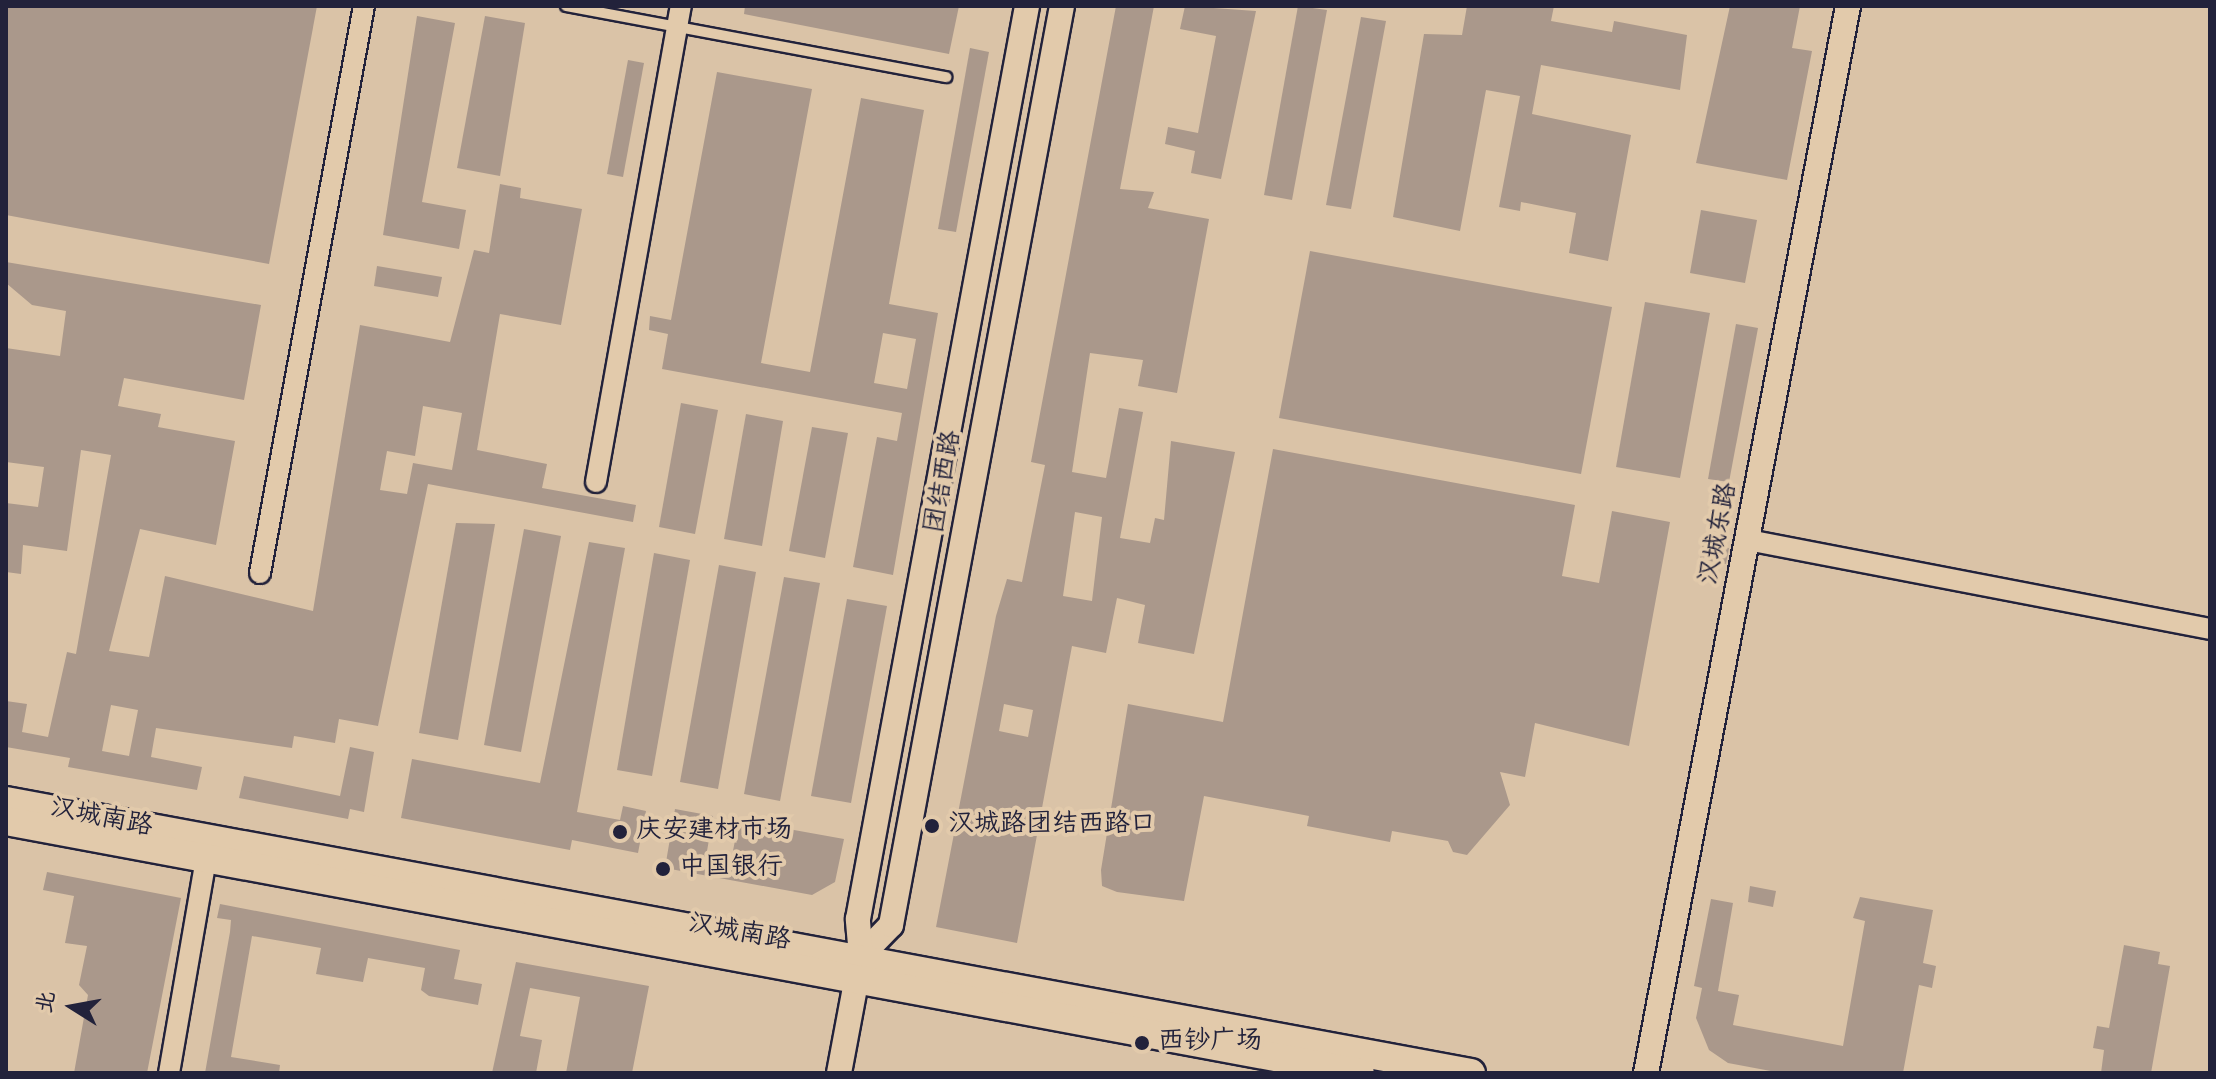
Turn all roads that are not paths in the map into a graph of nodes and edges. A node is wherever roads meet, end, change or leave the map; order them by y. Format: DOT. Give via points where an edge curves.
graph roads {
  1 [pos="364,6"];
  2 [pos="566,6"];
  3 [pos="1027,6"];
  4 [pos="1062,6"];
  5 [pos="1848,6"];
  6 [pos="680,16"];
  7 [pos="946,77"];
  8 [pos="596,482"];
  9 [pos="1748,540"];
  10 [pos="260,573"];
  11 [pos="2210,629"];
  12 [pos="6,801"];
  13 [pos="6,821"];
  14 [pos="208,849"];
  15 [pos="859,967"];
  16 [pos="169,1073"];
  17 [pos="839,1073"];
  18 [pos="1360,1073"];
  19 [pos="1471,1073"];
  20 [pos="1646,1073"];
  1 -- 10 [label="street"];
  2 -- 6 [label="lane"];
  3 -- 15 [label="street, 团结西路" via="858,919"];
  4 -- 15 [label="street, 团结西路" via="891,925"];
  5 -- 9 [label="street, 汉城东路"];
  6 -- 7 [label="lane"];
  6 -- 8 [label="street"];
  9 -- 11 [label="street"];
  9 -- 20 [label="street, 汉城东路"];
  12 -- 14 [label="main road, 汉城南路"];
  13 -- 14 [label="main road, 汉城南路"];
  14 -- 15 [label="main road, 汉城南路"];
  14 -- 16 [label="street"];
  15 -- 17 [label="street, 团结西路"];
  15 -- 18 [label="main road, 汉城南路"];
  15 -- 19 [label="main road, 汉城南路"];
}
